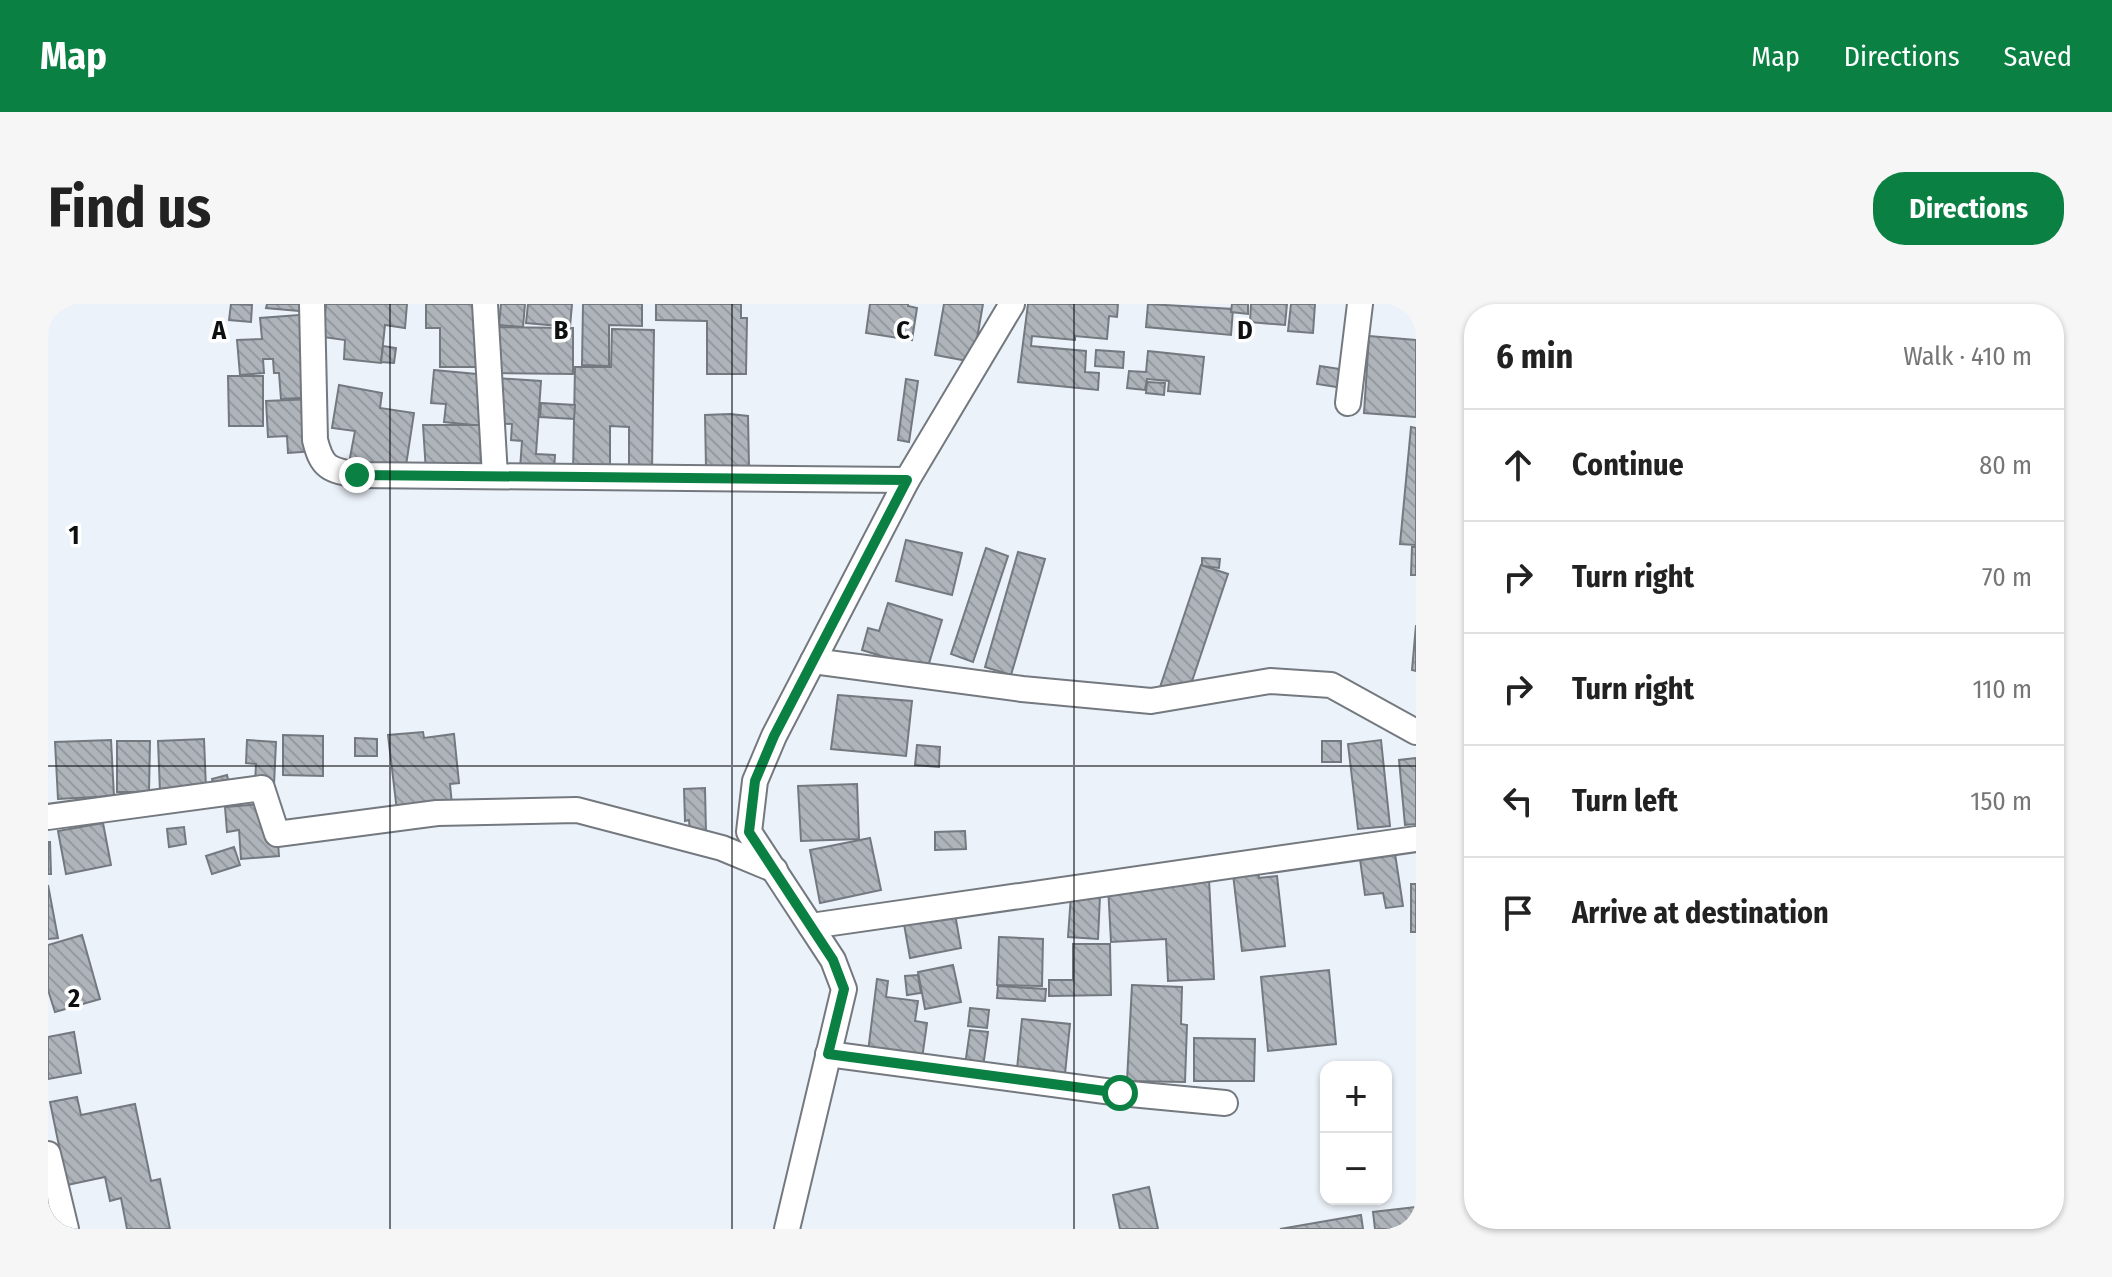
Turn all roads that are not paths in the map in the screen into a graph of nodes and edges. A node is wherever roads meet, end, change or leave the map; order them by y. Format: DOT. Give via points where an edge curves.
graph roads {
  1 [pos="312,304"];
  2 [pos="485,304"];
  3 [pos="1012,304"];
  4 [pos="1360,304"];
  5 [pos="1348,403"];
  6 [pos="495,476"];
  7 [pos="907,480"];
  8 [pos="813,661"];
  9 [pos="1416,732"];
  10 [pos="48,817"];
  11 [pos="1416,839"];
  12 [pos="775,870"];
  13 [pos="811,926"];
  14 [pos="828,1054"];
  15 [pos="1225,1103"];
  16 [pos="48,1154"];
  17 [pos="66,1229"];
  18 [pos="787,1229"];
  1 -- 6 [label="street" via="315,440 319,457 331,470 357,475"];
  2 -- 6 [label="street"];
  3 -- 7 [label="street"];
  4 -- 5 [label="street"];
  6 -- 7 [label="street"];
  7 -- 8 [label="street"];
  8 -- 9 [label="street" via="1151,701 1270,681 1331,685"];
  8 -- 12 [label="street" via="755,781 749,832"];
  10 -- 12 [label="street" via="262,788 277,834 437,813 577,810 722,848"];
  11 -- 13 [label="street"];
  12 -- 13 [label="street"];
  13 -- 14 [label="street" via="844,989"];
  14 -- 15 [label="street"];
  14 -- 18 [label="street"];
  16 -- 17 [label="street"];
}
